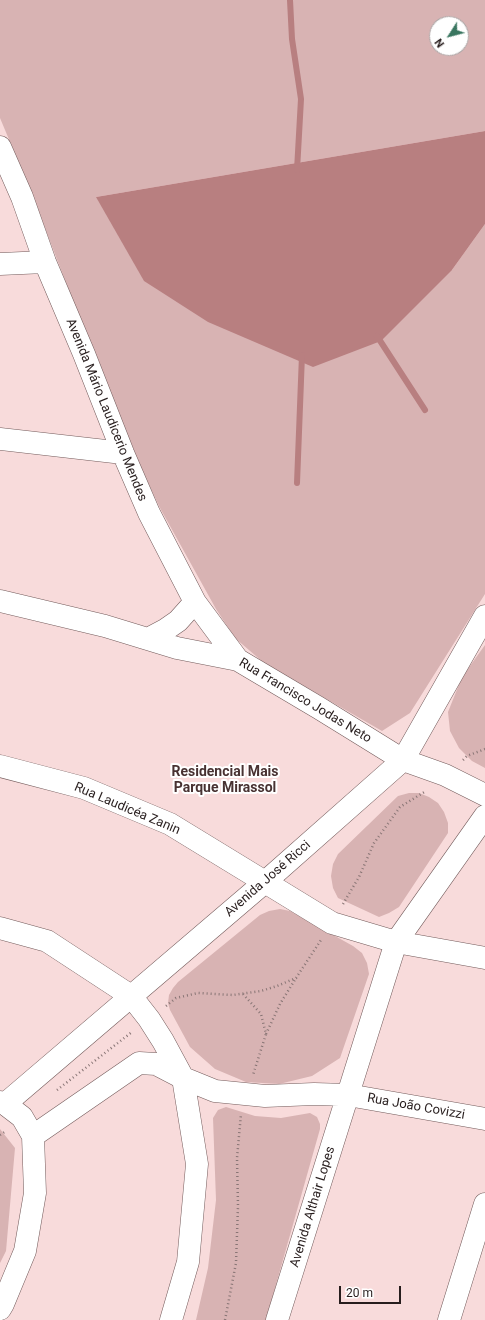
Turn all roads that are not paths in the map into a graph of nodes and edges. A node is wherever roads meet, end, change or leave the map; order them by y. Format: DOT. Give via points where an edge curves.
graph roads {
  1 [pos="0,147"];
  2 [pos="45,262"];
  3 [pos="0,264"];
  4 [pos="0,439"];
  5 [pos="123,453"];
  6 [pos="0,601"];
  7 [pos="196,602"];
  8 [pos="485,616"];
  9 [pos="148,639"];
  10 [pos="238,660"];
  11 [pos="404,760"];
  12 [pos="0,766"];
  13 [pos="485,795"];
  14 [pos="485,816"];
  15 [pos="265,882"];
  16 [pos="0,928"];
  17 [pos="396,942"];
  18 [pos="485,958"];
  19 [pos="131,996"];
  20 [pos="183,1078"];
  21 [pos="348,1095"];
  22 [pos="2,1103"];
  23 [pos="485,1119"];
  24 [pos="33,1136"];
  25 [pos="485,1204"];
  26 [pos="0,1309"];
  27 [pos="171,1320"];
  28 [pos="277,1320"];
  29 [pos="449,1320"];
  1 -- 2 [label="street, Avenida Mário Laudicerio Mendes" via="22,196"];
  2 -- 3 [label="street"];
  2 -- 5 [label="street, Avenida Mário Laudicerio Mendes"];
  4 -- 5 [label="street"];
  5 -- 7 [label="street, Avenida Mário Laudicerio Mendes" via="149,513"];
  6 -- 9 [label="street, Rua Francisco Jodas Neto"];
  7 -- 9 [label="street" via="178,620"];
  7 -- 10 [label="street, Avenida Mário Laudicerio Mendes"];
  8 -- 11 [label="street, Avenida José Ricci"];
  9 -- 10 [label="street, Rua Francisco Jodas Neto" via="177,648"];
  10 -- 11 [label="street, Rua Francisco Jodas Neto"];
  11 -- 13 [label="street, Rua Francisco Jodas Neto" via="445,775"];
  11 -- 15 [label="street, Avenida José Ricci"];
  12 -- 15 [label="street, Rua Laudicéa Zanin" via="84,788 170,824"];
  14 -- 17 [label="street"];
  15 -- 17 [label="street, Rua Laudicéa Zanin" via="332,923"];
  15 -- 19 [label="street, Avenida José Ricci"];
  16 -- 19 [label="street" via="47,941"];
  17 -- 18 [label="street, Rua Laudicéa Zanin"];
  17 -- 21 [label="street"];
  19 -- 20 [label="street" via="149,1018"];
  19 -- 22 [label="street, Avenida José Ricci"];
  20 -- 21 [label="street" via="215,1091 265,1096"];
  20 -- 24 [label="street" via="156,1064 139,1063"];
  20 -- 27 [label="street" via="197,1164 188,1262"];
  21 -- 23 [label="street, Rua João Covizzi"];
  21 -- 28 [label="street, Avenida Althair Lopes"];
  22 -- 24 [label="street, Avenida José Ricci" via="22,1117"];
  24 -- 26 [label="street, Avenida José Ricci" via="35,1193 25,1251"];
  25 -- 29 [label="street"];
}
